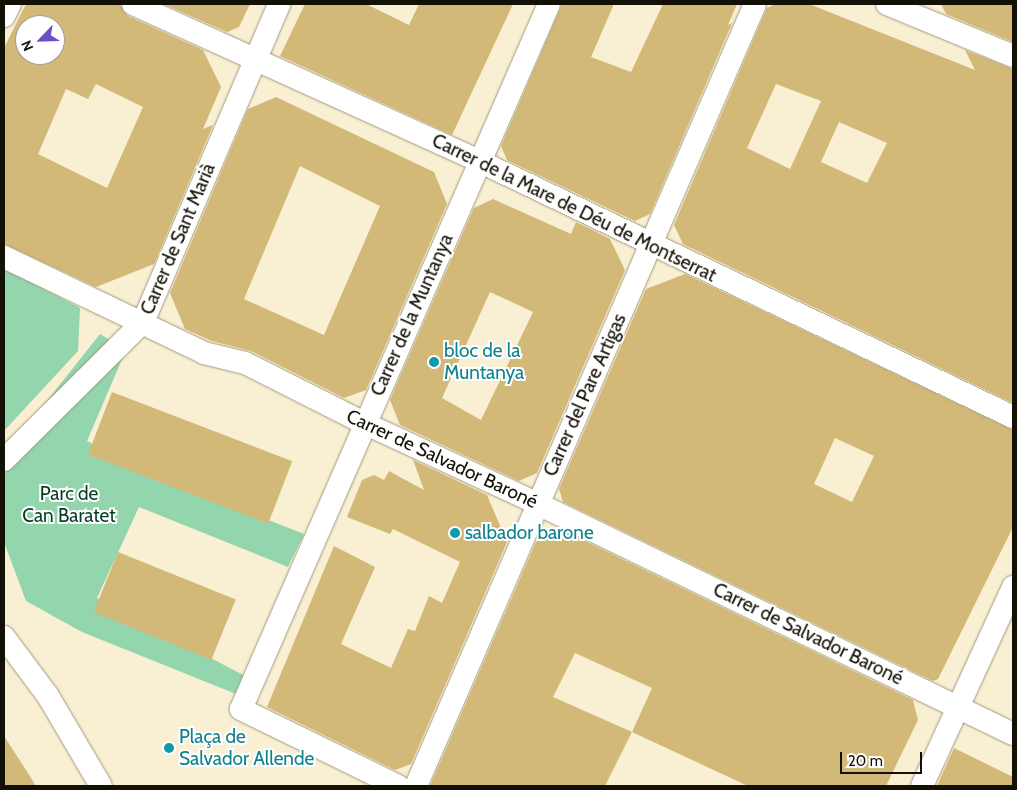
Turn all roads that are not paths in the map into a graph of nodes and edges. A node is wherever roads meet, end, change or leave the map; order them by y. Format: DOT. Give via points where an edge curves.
graph roads {
  1 [pos="10,4"];
  2 [pos="133,4"];
  3 [pos="279,4"];
  4 [pos="549,4"];
  5 [pos="755,4"];
  6 [pos="888,4"];
  7 [pos="924,11"];
  8 [pos="4,16"];
  9 [pos="1013,56"];
  10 [pos="255,58"];
  11 [pos="481,162"];
  12 [pos="652,245"];
  13 [pos="4,257"];
  14 [pos="143,322"];
  15 [pos="1013,417"];
  16 [pos="364,423"];
  17 [pos="4,460"];
  18 [pos="536,503"];
  19 [pos="1013,587"];
  20 [pos="4,638"];
  21 [pos="958,707"];
  22 [pos="1013,734"];
  23 [pos="100,786"];
  24 [pos="398,786"];
  25 [pos="416,786"];
  26 [pos="922,786"];
  1 -- 8 [label="street"];
  2 -- 10 [label="street, Carrer de la Mare de Déu de Montserrat"];
  3 -- 10 [label="street, Carrer de Sant Marià"];
  4 -- 11 [label="street, Carrer de la Muntanya"];
  5 -- 12 [label="street, Carrer del Pare Artigas"];
  6 -- 7 [label="street"];
  7 -- 9 [label="street"];
  10 -- 11 [label="street, Carrer de la Mare de Déu de Montserrat"];
  10 -- 14 [label="street, Carrer de Sant Marià"];
  11 -- 12 [label="street, Carrer de la Mare de Déu de Montserrat"];
  11 -- 16 [label="street, Carrer de la Muntanya"];
  12 -- 15 [label="street, Carrer de la Mare de Déu de Montserrat"];
  12 -- 18 [label="street, Carrer del Pare Artigas"];
  13 -- 14 [label="street, Carrer de Salvador Baroné"];
  14 -- 16 [label="street, Carrer de Salvador Baroné" via="204,352 245,363"];
  14 -- 17 [label="street, Carrer de Sant Marià"];
  16 -- 18 [label="street, Carrer de Salvador Baroné"];
  16 -- 24 [label="street, Carrer de la Muntanya" via="241,709"];
  18 -- 21 [label="street, Carrer de Salvador Baroné"];
  18 -- 25 [label="street, Carrer del Pare Artigas"];
  19 -- 21 [label="street"];
  20 -- 23 [label="street" via="48,696"];
  21 -- 22 [label="street, Carrer de Salvador Baroné"];
  21 -- 26 [label="street"];
}
